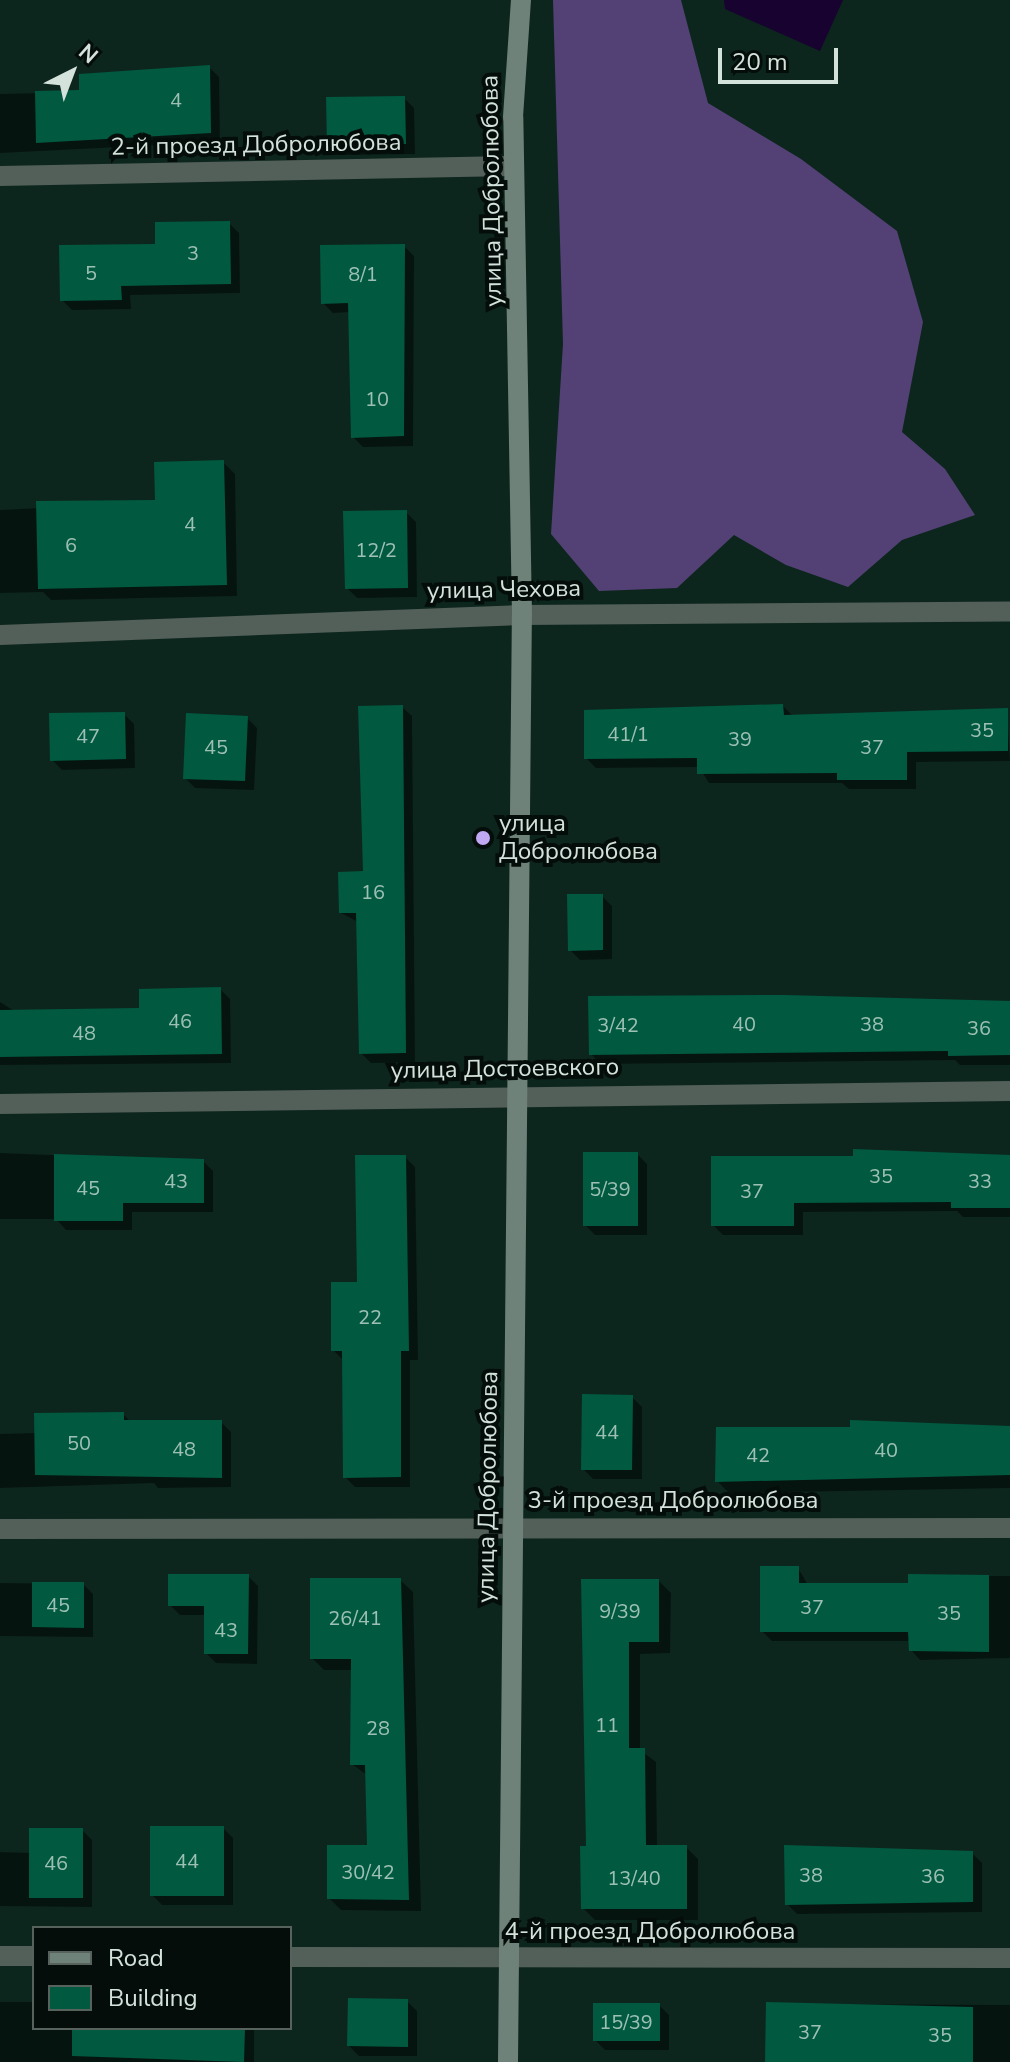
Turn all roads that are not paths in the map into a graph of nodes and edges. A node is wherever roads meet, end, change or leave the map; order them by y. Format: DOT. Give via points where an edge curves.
graph roads {
  1 [pos="521,0"];
  2 [pos="514,166"];
  3 [pos="0,176"];
  4 [pos="1010,612"];
  5 [pos="522,615"];
  6 [pos="0,635"];
  7 [pos="1010,1091"];
  8 [pos="517,1095"];
  9 [pos="0,1104"];
  10 [pos="513,1527"];
  11 [pos="1010,1528"];
  12 [pos="0,1529"];
  13 [pos="0,1956"];
  14 [pos="32,1956"];
  15 [pos="292,1957"];
  16 [pos="509,1958"];
  17 [pos="1010,1958"];
  18 [pos="508,2062"];
  1 -- 2 [label="street, улица Добролюбова"];
  2 -- 3 [label="street, 2-й проезд Добролюбова"];
  2 -- 5 [label="street, улица Добролюбова"];
  4 -- 5 [label="street, улица Чехова"];
  5 -- 6 [label="street, улица Чехова"];
  5 -- 8 [label="street, улица Добролюбова"];
  7 -- 8 [label="street, улица Достоевского"];
  8 -- 9 [label="street, улица Достоевского"];
  8 -- 10 [label="street, улица Добролюбова"];
  10 -- 11 [label="street, 3-й проезд Добролюбова"];
  10 -- 12 [label="street, 3-й проезд Добролюбова"];
  10 -- 16 [label="street, улица Добролюбова"];
  13 -- 14 [label="street"];
  15 -- 16 [label="street, 4-й проезд Добролюбова"];
  16 -- 17 [label="street, 4-й проезд Добролюбова"];
  16 -- 18 [label="street, улица Добролюбова"];
}
